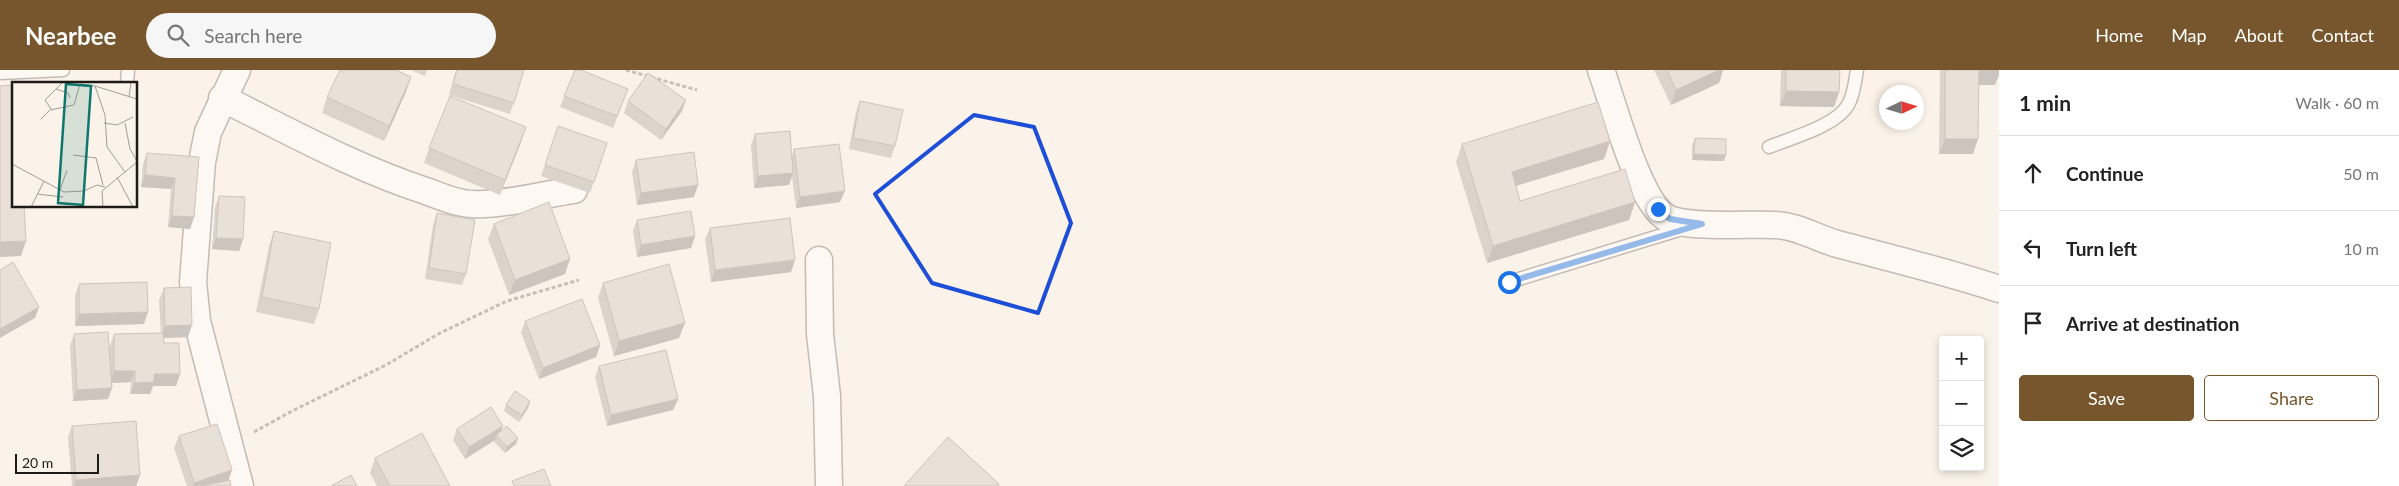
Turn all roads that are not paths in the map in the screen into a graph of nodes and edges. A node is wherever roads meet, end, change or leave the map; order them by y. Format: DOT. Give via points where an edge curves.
graph roads {
  1 [pos="63,70"];
  2 [pos="237,70"];
  3 [pos="1601,70"];
  4 [pos="1857,70"];
  5 [pos="0,72"];
  6 [pos="222,98"];
  7 [pos="1769,147"];
  8 [pos="574,190"];
  9 [pos="1702,224"];
  10 [pos="819,260"];
  11 [pos="1509,282"];
  12 [pos="1999,289"];
  13 [pos="240,486"];
  14 [pos="829,486"];
  1 -- 5 [label="lane"];
  2 -- 6 [label="street"];
  3 -- 9 [label="street" via="1637,177 1658,209 1670,219"];
  4 -- 7 [label="lane" via="1850,103 1844,112 1818,128"];
  6 -- 8 [label="street" via="398,181 453,200 473,204"];
  6 -- 13 [label="street" via="208,132 202,162 193,282 197,321"];
  9 -- 11 [label="lane"];
  9 -- 12 [label="street" via="1778,224 1792,227 1830,242 1952,273"];
  10 -- 14 [label="street"];
}
